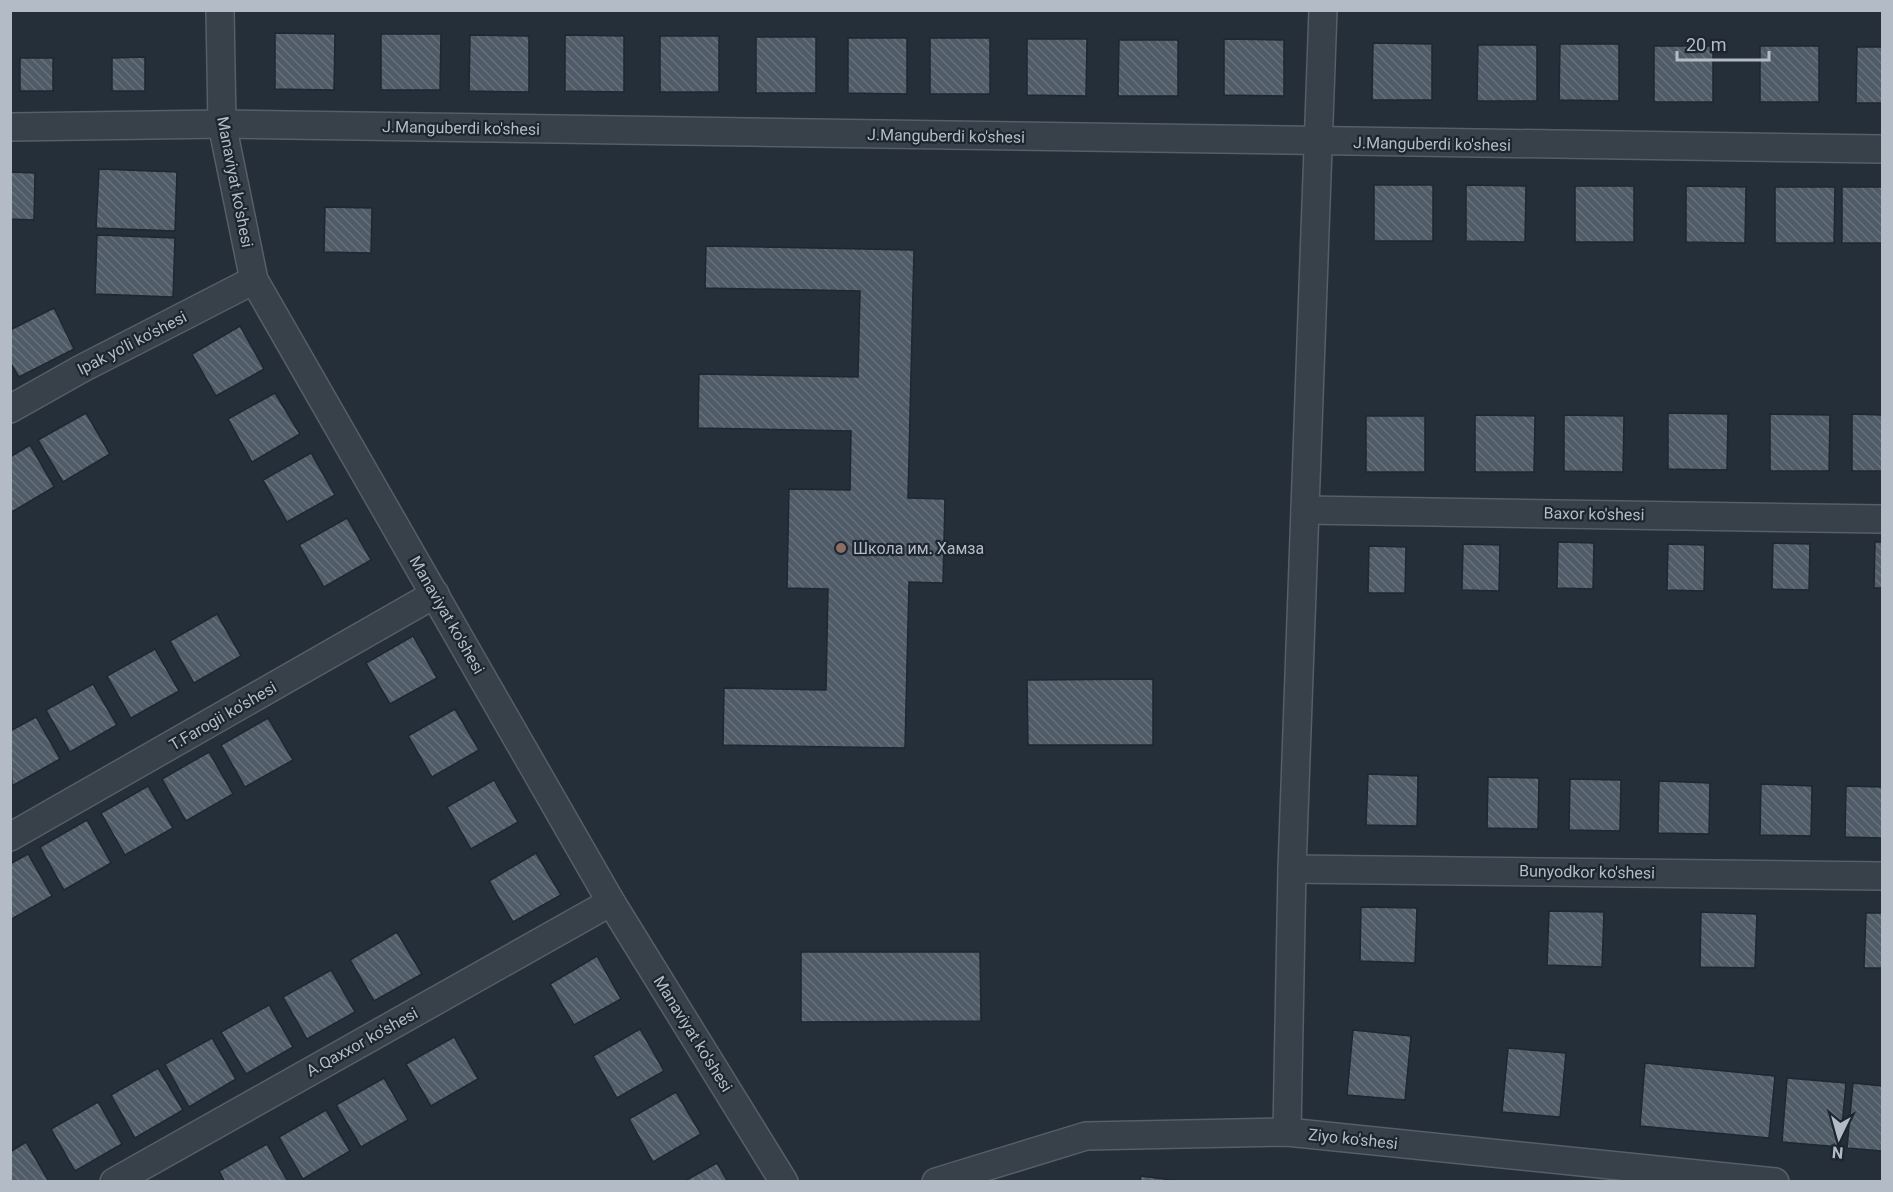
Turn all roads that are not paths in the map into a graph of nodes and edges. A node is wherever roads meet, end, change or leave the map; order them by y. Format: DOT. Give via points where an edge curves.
graph roads {
  1 [pos="220,10"];
  2 [pos="1323,10"];
  3 [pos="222,124"];
  4 [pos="10,127"];
  5 [pos="1319,142"];
  6 [pos="1882,149"];
  7 [pos="254,280"];
  8 [pos="10,409"];
  9 [pos="1305,510"];
  10 [pos="1882,519"];
  11 [pos="435,594"];
  12 [pos="10,837"];
  13 [pos="1292,869"];
  14 [pos="1882,876"];
  15 [pos="611,902"];
  16 [pos="1287,1132"];
  17 [pos="114,1182"];
  18 [pos="784,1182"];
  19 [pos="936,1182"];
  20 [pos="1775,1182"];
  1 -- 3 [label="street, Manaviyat ko'shesi"];
  2 -- 5 [label="street"];
  3 -- 4 [label="street, J.Manguberdi ko'shesi"];
  3 -- 5 [label="street, J.Manguberdi ko'shesi"];
  3 -- 7 [label="street, Manaviyat ko'shesi"];
  5 -- 6 [label="street, J.Manguberdi ko'shesi"];
  5 -- 9 [label="street"];
  7 -- 8 [label="street, Ipak yo'li ko'shesi"];
  7 -- 11 [label="street, Manaviyat ko'shesi"];
  9 -- 10 [label="street, Baxor ko'shesi"];
  9 -- 13 [label="street"];
  11 -- 12 [label="street, T.Farogii ko'shesi"];
  11 -- 15 [label="street, Manaviyat ko'shesi"];
  13 -- 14 [label="street, Bunyodkor ko'shesi"];
  13 -- 16 [label="street"];
  15 -- 17 [label="street, A.Qaxxor ko'shesi"];
  15 -- 18 [label="street, Manaviyat ko'shesi"];
  16 -- 19 [label="street, Ziyo ko'shesi" via="1086,1136"];
  16 -- 20 [label="street, Ziyo ko'shesi"];
}
